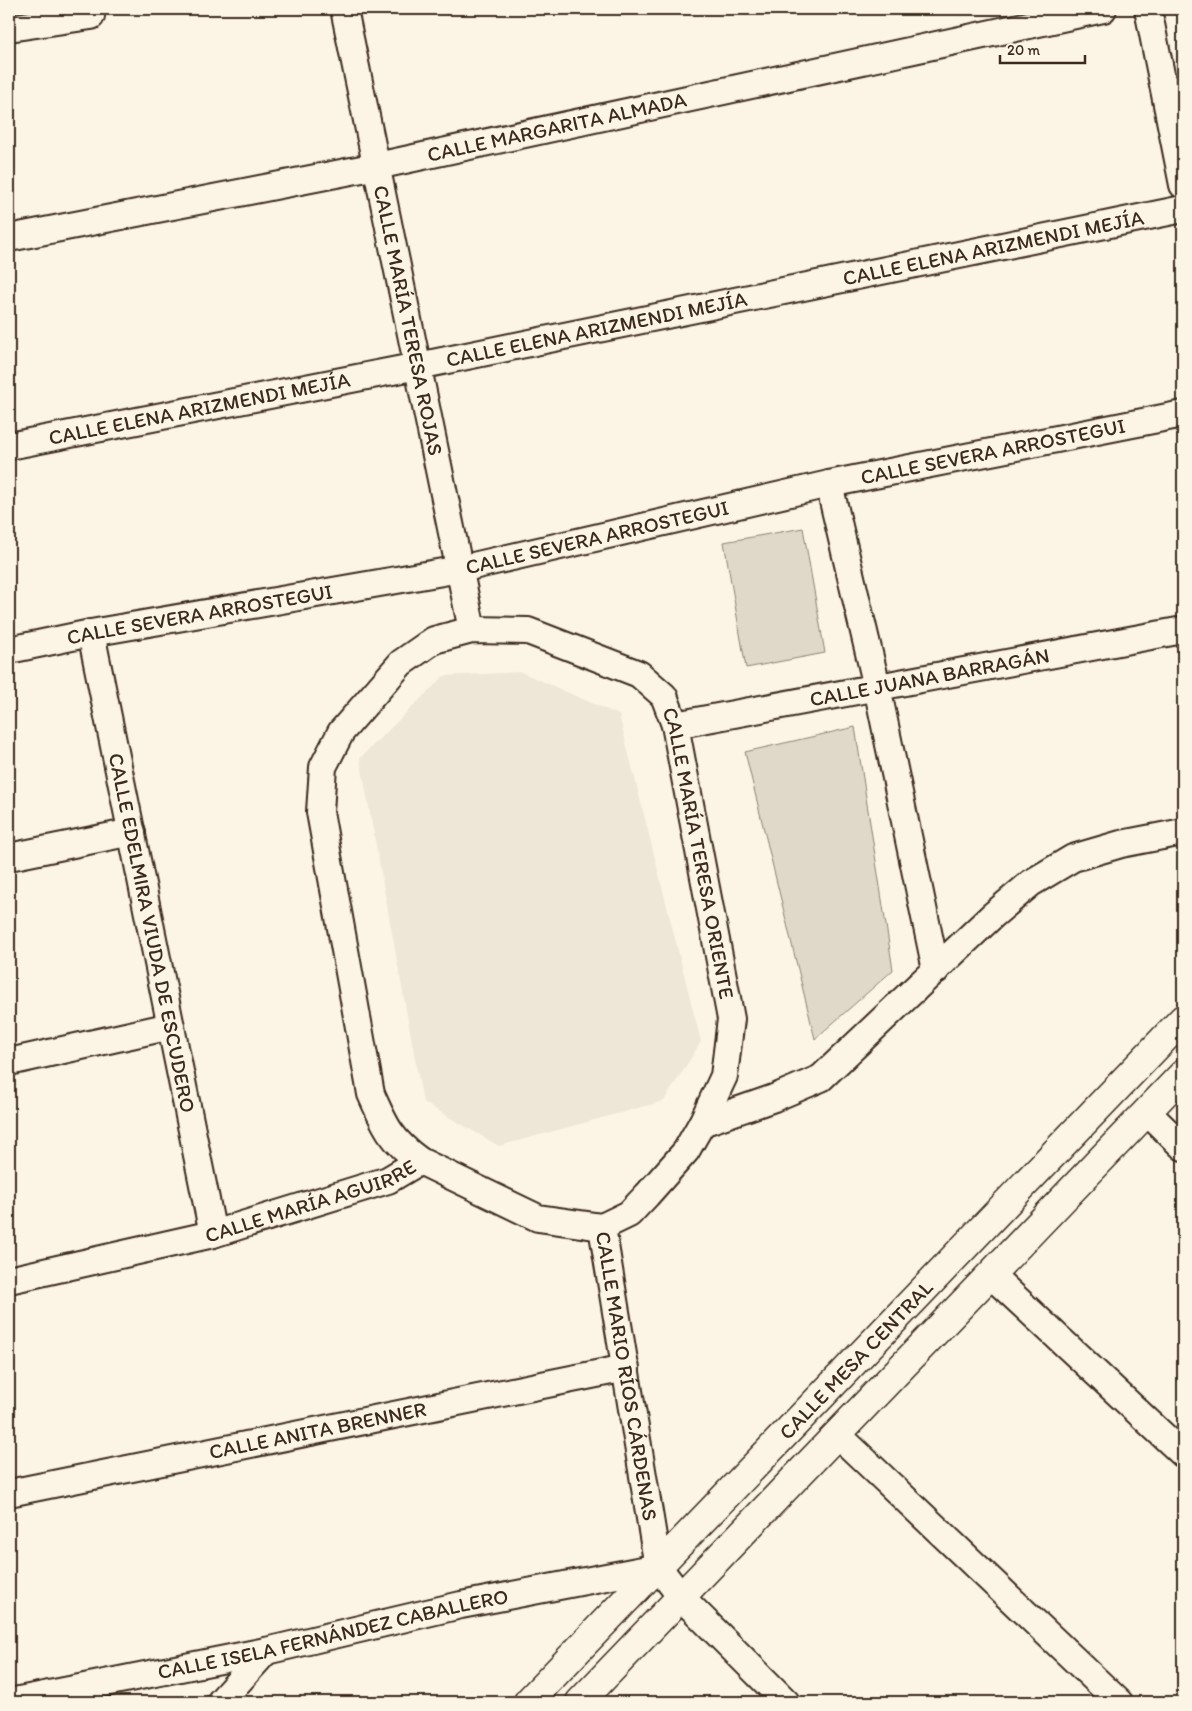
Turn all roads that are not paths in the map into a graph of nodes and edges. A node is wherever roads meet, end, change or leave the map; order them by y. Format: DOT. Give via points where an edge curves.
graph roads {
  1 [pos="344,9"];
  2 [pos="1103,9"];
  3 [pos="1148,9"];
  4 [pos="92,16"];
  5 [pos="9,28"];
  6 [pos="1178,129"];
  7 [pos="377,166"];
  8 [pos="1183,185"];
  9 [pos="1183,209"];
  10 [pos="9,238"];
  11 [pos="418,366"];
  12 [pos="1183,414"];
  13 [pos="9,446"];
  14 [pos="829,484"];
  15 [pos="460,568"];
  16 [pos="472,630"];
  17 [pos="1183,630"];
  18 [pos="92,633"];
  19 [pos="9,650"];
  20 [pos="877,687"];
  21 [pos="676,725"];
  22 [pos="132,832"];
  23 [pos="1183,832"];
  24 [pos="9,857"];
  25 [pos="936,970"];
  26 [pos="1183,1019"];
  27 [pos="172,1026"];
  28 [pos="9,1062"];
  29 [pos="1183,1074"];
  30 [pos="1147,1112"];
  31 [pos="702,1123"];
  32 [pos="1183,1147"];
  33 [pos="420,1161"];
  34 [pos="602,1227"];
  35 [pos="214,1234"];
  36 [pos="991,1275"];
  37 [pos="9,1280"];
  38 [pos="626,1368"];
  39 [pos="838,1435"];
  40 [pos="1183,1454"];
  41 [pos="9,1493"];
  42 [pos="658,1566"];
  43 [pos="682,1598"];
  44 [pos="266,1652"];
  45 [pos="9,1702"];
  46 [pos="220,1702"];
  47 [pos="528,1702"];
  48 [pos="580,1702"];
  49 [pos="786,1702"];
  50 [pos="1119,1702"];
  1 -- 7 [label="street, CALLE MARÍA TERESA ROJAS"];
  2 -- 7 [label="street, CALLE MARGARITA ALMADA"];
  3 -- 6 [label="street"];
  4 -- 5 [label="street"];
  6 -- 8 [label="street"];
  7 -- 10 [label="street, CALLE MARGARITA ALMADA"];
  7 -- 11 [label="street, CALLE MARÍA TERESA ROJAS"];
  9 -- 11 [label="street, CALLE ELENA ARIZMENDI MEJÍA"];
  11 -- 13 [label="street, CALLE ELENA ARIZMENDI MEJÍA"];
  11 -- 15 [label="street, CALLE MARÍA TERESA ROJAS"];
  12 -- 14 [label="street, CALLE SEVERA ARROSTEGUI"];
  14 -- 15 [label="street, CALLE SEVERA ARROSTEGUI"];
  14 -- 20 [label="street"];
  15 -- 16 [label="street, CALLE MARÍA TERESA ROJAS"];
  15 -- 18 [label="street, CALLE SEVERA ARROSTEGUI"];
  16 -- 21 [label="street, CALLE MARÍA TERESA ORIENTE" via="528,631 639,674 664,696"];
  16 -- 33 [label="street, CALLE MARÍA TERESA ORIENTE" via="434,640 401,663 341,732 323,767 320,812 371,1094 385,1127 402,1148"];
  17 -- 20 [label="street, CALLE JUANA BARRAGÁN"];
  18 -- 19 [label="street, CALLE SEVERA ARROSTEGUI"];
  18 -- 22 [label="street, CALLE EDELMIRA VIUDA DE ESCUDERO"];
  20 -- 21 [label="street, CALLE JUANA BARRAGÁN"];
  20 -- 25 [label="street"];
  21 -- 31 [label="street, CALLE MARÍA TERESA ORIENTE" via="731,1019 724,1076"];
  22 -- 24 [label="street"];
  22 -- 27 [label="street, CALLE EDELMIRA VIUDA DE ESCUDERO"];
  23 -- 25 [label="street" via="1121,844 1073,858 1031,883"];
  25 -- 31 [label="street" via="821,1078"];
  26 -- 42 [label="main road, CALLE MESA CENTRAL"];
  27 -- 28 [label="street"];
  27 -- 35 [label="street, CALLE EDELMIRA VIUDA DE ESCUDERO"];
  29 -- 30 [label="main road, CALLE MESA CENTRAL"];
  30 -- 32 [label="street"];
  30 -- 36 [label="main road, CALLE MESA CENTRAL"];
  31 -- 34 [label="street, CALLE MARIO RÍOS CÁRDENAS" via="686,1151 629,1214"];
  33 -- 34 [label="street, CALLE MARÍA AGUIRRE" via="538,1218"];
  33 -- 35 [label="street, CALLE MARÍA AGUIRRE" via="388,1180"];
  34 -- 38 [label="street, CALLE MARIO RÍOS CÁRDENAS"];
  35 -- 37 [label="street, CALLE MARÍA AGUIRRE"];
  36 -- 39 [label="main road, CALLE MESA CENTRAL"];
  36 -- 40 [label="street"];
  38 -- 41 [label="street, CALLE ANITA BRENNER"];
  38 -- 42 [label="street, CALLE MARIO RÍOS CÁRDENAS"];
  39 -- 43 [label="main road, CALLE MESA CENTRAL"];
  39 -- 50 [label="street"];
  42 -- 43 [label="street"];
  42 -- 44 [label="street, CALLE ISELA FERNÁNDEZ CABALLERO" via="461,1605"];
  42 -- 47 [label="main road, CALLE MESA CENTRAL"];
  43 -- 48 [label="main road, CALLE MESA CENTRAL"];
  43 -- 49 [label="street"];
  44 -- 45 [label="street, CALLE ISELA FERNÁNDEZ CABALLERO"];
  44 -- 46 [label="street"];
}
